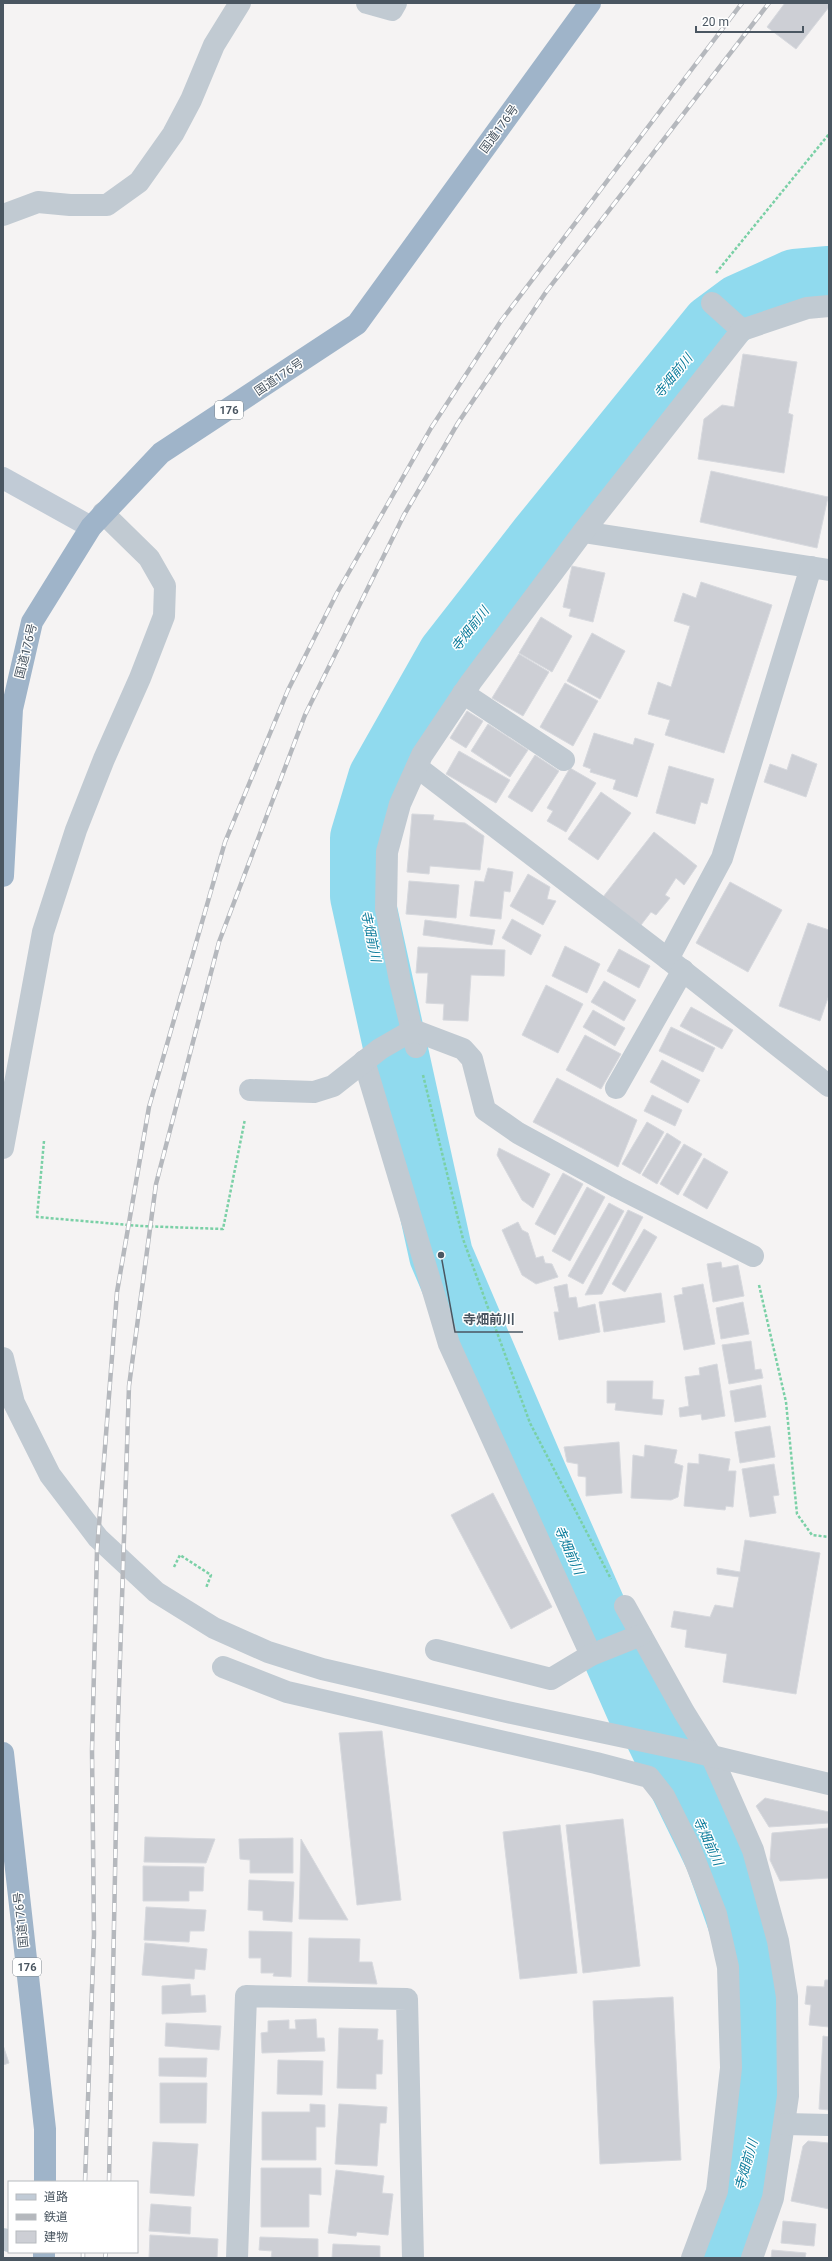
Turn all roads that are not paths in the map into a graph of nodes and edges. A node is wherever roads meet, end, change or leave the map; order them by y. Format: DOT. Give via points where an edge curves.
graph roads {
  1 [pos="240,3"];
  2 [pos="367,3"];
  3 [pos="396,3"];
  4 [pos="590,3"];
  5 [pos="3,215"];
  6 [pos="712,303"];
  7 [pos="829,306"];
  8 [pos="742,330"];
  9 [pos="3,478"];
  10 [pos="97,520"];
  11 [pos="582,532"];
  12 [pos="820,568"];
  13 [pos="463,693"];
  14 [pos="564,760"];
  15 [pos="418,767"];
  16 [pos="3,876"];
  17 [pos="676,965"];
  18 [pos="412,1036"];
  19 [pos="372,1055"];
  20 [pos="829,1086"];
  21 [pos="616,1088"];
  22 [pos="250,1090"];
  23 [pos="3,1148"];
  24 [pos="753,1256"];
  25 [pos="3,1358"];
  26 [pos="625,1606"];
  27 [pos="641,1635"];
  28 [pos="436,1650"];
  29 [pos="591,1655"];
  30 [pos="223,1667"];
  31 [pos="3,1753"];
  32 [pos="704,1754"];
  33 [pos="829,1784"];
  34 [pos="785,2124"];
  35 [pos="829,2125"];
  36 [pos="45,2181"];
  37 [pos="237,2258"];
  38 [pos="413,2258"];
  39 [pos="692,2258"];
  40 [pos="752,2258"];
  1 -- 5 [label="street" via="214,45 192,100 173,134 139,182 107,205 38,202"];
  2 -- 3 [label="street" via="392,10"];
  4 -- 10 [label="highway, 国道176号 / 176" via="357,324 161,453"];
  6 -- 8 [label="street"];
  7 -- 8 [label="street" via="806,308"];
  8 -- 11 [label="street"];
  9 -- 10 [label="main road"];
  10 -- 16 [label="highway, 国道176号 / 176" via="32,622 12,709"];
  10 -- 23 [label="street" via="149,558 165,586 164,616 76,830 44,932"];
  11 -- 12 [label="street"];
  11 -- 13 [label="street"];
  12 -- 17 [label="street" via="722,858"];
  13 -- 14 [label="street"];
  13 -- 15 [label="street" via="422,755"];
  15 -- 17 [label="street"];
  15 -- 18 [label="street" via="400,804 387,852 386,894 386,909"];
  17 -- 20 [label="street"];
  17 -- 21 [label="street"];
  18 -- 19 [label="street"];
  18 -- 24 [label="street" via="462,1049 472,1059 485,1110 518,1133"];
  19 -- 22 [label="street" via="333,1086 314,1092"];
  19 -- 29 [label="street" via="449,1344"];
  25 -- 32 [label="street" via="14,1403 50,1475 98,1538 156,1592 214,1628 268,1652 322,1669"];
  26 -- 27 [label="street"];
  27 -- 29 [label="street"];
  27 -- 32 [label="street"];
  28 -- 29 [label="street" via="550,1679"];
  30 -- 39 [label="street" via="287,1692 649,1777 664,1796 690,1848 716,1914 728,1967 731,2068 717,2191"];
  31 -- 36 [label="highway, 国道176号 / 176" via="45,2129"];
  32 -- 33 [label="street"];
  32 -- 34 [label="street" via="753,1850 778,1941 787,1997 788,2096"];
  34 -- 35 [label="street"];
  34 -- 40 [label="street" via="773,2198"];
  37 -- 38 [label="street" via="246,1996 407,1999"];
}
